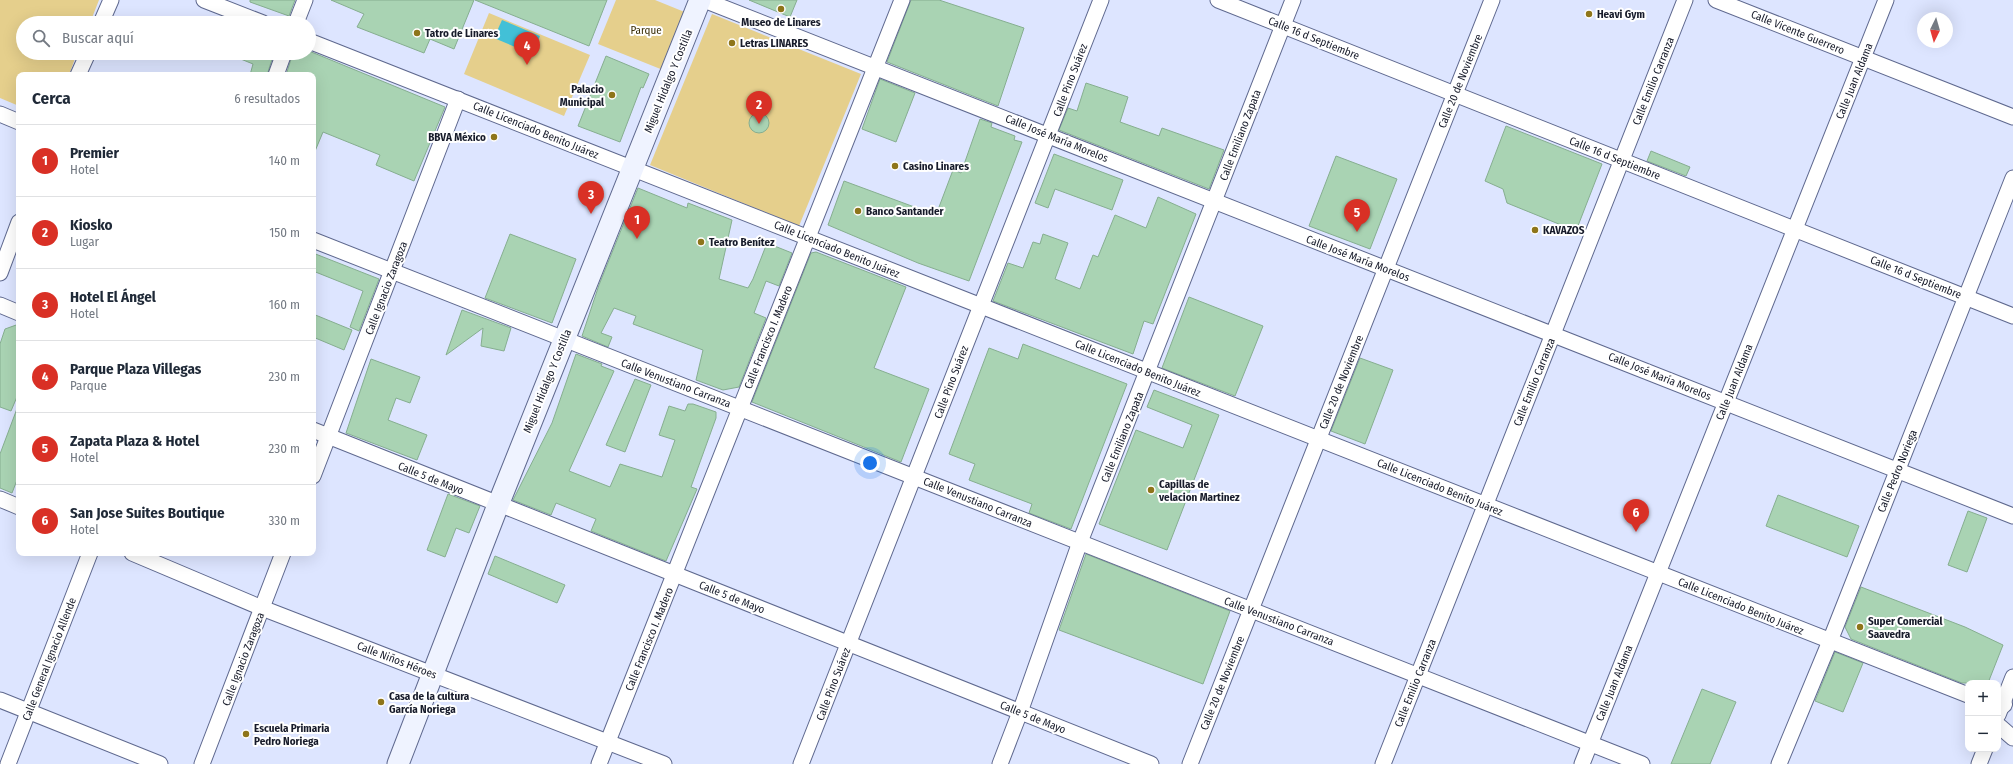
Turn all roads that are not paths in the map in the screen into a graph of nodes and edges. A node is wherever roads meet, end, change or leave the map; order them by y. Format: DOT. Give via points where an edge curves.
graph roads {
  1 [pos="111,0"];
  2 [pos="204,0"];
  3 [pos="305,0"];
  4 [pos="700,0"];
  5 [pos="704,0"];
  6 [pos="902,0"];
  7 [pos="1101,0"];
  8 [pos="1218,0"];
  9 [pos="1294,0"];
  10 [pos="1492,0"];
  11 [pos="1685,0"];
  12 [pos="1716,0"];
  13 [pos="1886,0"];
  14 [pos="104,16"];
  15 [pos="245,16"];
  16 [pos="299,16"];
  17 [pos="1283,26"];
  18 [pos="316,44"];
  19 [pos="1863,58"];
  20 [pos="85,60"];
  21 [pos="281,60"];
  22 [pos="876,66"];
  23 [pos="79,72"];
  24 [pos="277,72"];
  25 [pos="1455,94"];
  26 [pos="458,99"];
  27 [pos="0,114"];
  28 [pos="2013,117"];
  29 [pos="16,121"];
  30 [pos="1048,135"];
  31 [pos="1621,160"];
  32 [pos="633,169"];
  33 [pos="2013,178"];
  34 [pos="1214,201"];
  35 [pos="1795,229"];
  36 [pos="16,230"];
  37 [pos="808,238"];
  38 [pos="316,241"];
  39 [pos="1386,268"];
  40 [pos="392,271"];
  41 [pos="0,273"];
  42 [pos="1966,297"];
  43 [pos="0,305"];
  44 [pos="981,306"];
  45 [pos="16,312"];
  46 [pos="2013,316"];
  47 [pos="1553,334"];
  48 [pos="564,340"];
  49 [pos="1148,372"];
  50 [pos="1726,402"];
  51 [pos="740,408"];
  52 [pos="316,431"];
  53 [pos="328,436"];
  54 [pos="1319,439"];
  55 [pos="316,468"];
  56 [pos="1898,470"];
  57 [pos="914,477"];
  58 [pos="0,499"];
  59 [pos="16,505"];
  60 [pos="498,505"];
  61 [pos="1485,505"];
  62 [pos="2013,516"];
  63 [pos="1080,542"];
  64 [pos="89,556"];
  65 [pos="139,556"];
  66 [pos="282,556"];
  67 [pos="1658,573"];
  68 [pos="674,574"];
  69 [pos="262,608"];
  70 [pos="1251,610"];
  71 [pos="1830,641"];
  72 [pos="848,643"];
  73 [pos="432,674"];
  74 [pos="1418,675"];
  75 [pos="2013,677"];
  76 [pos="1965,694"];
  77 [pos="0,700"];
  78 [pos="2003,708"];
  79 [pos="28,712"];
  80 [pos="1020,712"];
  81 [pos="2001,728"];
  82 [pos="2013,738"];
  83 [pos="608,742"];
  84 [pos="1590,744"];
  85 [pos="1984,752"];
  86 [pos="8,764"];
  87 [pos="160,764"];
  88 [pos="202,764"];
  89 [pos="398,764"];
  90 [pos="599,764"];
  91 [pos="664,764"];
  92 [pos="801,764"];
  93 [pos="1000,764"];
  94 [pos="1151,764"];
  95 [pos="1190,764"];
  96 [pos="1383,764"];
  97 [pos="1582,764"];
  98 [pos="1642,764"];
  99 [pos="1779,764"];
  100 [pos="1979,764"];
  1 -- 14 [label="street"];
  2 -- 15 [label="street"];
  3 -- 16 [label="street"];
  4 -- 32 [label="main road, Miguel Hidalgo Y Costilla"];
  5 -- 22 [label="street, Calle José María Morelos"];
  6 -- 22 [label="street, Calle Francisco I. Madero"];
  7 -- 30 [label="street, Calle Pino Suárez"];
  8 -- 17 [label="street, Calle 16 d Septiembre"];
  9 -- 17 [label="street, Calle Emiliano Zapata"];
  10 -- 25 [label="street, Calle 20 de Noviembre"];
  11 -- 31 [label="street, Calle Emilio Carranza"];
  12 -- 19 [label="street, Calle Vicente Guerrero"];
  13 -- 19 [label="street, Calle Juan Aldama"];
  17 -- 25 [label="street, Calle 16 d Septiembre"];
  17 -- 34 [label="street, Calle Emiliano Zapata"];
  18 -- 26 [label="street, Calle Licenciado Benito Juárez"];
  19 -- 28 [label="street, Calle Vicente Guerrero"];
  19 -- 35 [label="street, Calle Juan Aldama"];
  20 -- 23 [label="street"];
  21 -- 24 [label="street"];
  22 -- 30 [label="street, Calle José María Morelos"];
  22 -- 37 [label="street, Calle Francisco I. Madero"];
  25 -- 31 [label="street, Calle 16 d Septiembre"];
  25 -- 39 [label="street, Calle 20 de Noviembre"];
  26 -- 32 [label="street, Calle Licenciado Benito Juárez"];
  26 -- 40 [label="street, Calle Ignacio Zaragoza"];
  27 -- 29 [label="street"];
  30 -- 34 [label="street, Calle José María Morelos"];
  30 -- 44 [label="street, Calle Pino Suárez"];
  31 -- 35 [label="street, Calle 16 d Septiembre"];
  31 -- 47 [label="street, Calle Emilio Carranza"];
  32 -- 37 [label="street, Calle Licenciado Benito Juárez"];
  32 -- 48 [label="main road, Miguel Hidalgo Y Costilla"];
  33 -- 42 [label="street, Calle Pedro Noriega"];
  34 -- 39 [label="street, Calle José María Morelos"];
  34 -- 49 [label="street, Calle Emiliano Zapata"];
  35 -- 42 [label="street, Calle 16 d Septiembre"];
  35 -- 50 [label="street, Calle Juan Aldama"];
  36 -- 41 [label="street"];
  37 -- 44 [label="street, Calle Licenciado Benito Juárez"];
  37 -- 51 [label="street, Calle Francisco I. Madero"];
  38 -- 40 [label="street, Calle Venustiano Carranza"];
  39 -- 47 [label="street, Calle José María Morelos"];
  39 -- 54 [label="street, Calle 20 de Noviembre"];
  40 -- 48 [label="street, Calle Venustiano Carranza"];
  40 -- 53 [label="street, Calle Ignacio Zaragoza"];
  42 -- 46 [label="street, Calle 16 d Septiembre"];
  42 -- 56 [label="street, Calle Pedro Noriega"];
  43 -- 45 [label="street"];
  44 -- 49 [label="street, Calle Licenciado Benito Juárez"];
  44 -- 57 [label="street, Calle Pino Suárez"];
  47 -- 50 [label="street, Calle José María Morelos"];
  47 -- 61 [label="street, Calle Emilio Carranza"];
  48 -- 51 [label="street, Calle Venustiano Carranza"];
  48 -- 60 [label="main road, Miguel Hidalgo Y Costilla"];
  49 -- 54 [label="street, Calle Licenciado Benito Juárez"];
  49 -- 63 [label="street, Calle Emiliano Zapata"];
  50 -- 56 [label="street, Calle José María Morelos"];
  50 -- 67 [label="street, Calle Juan Aldama"];
  51 -- 57 [label="street, Calle Venustiano Carranza"];
  51 -- 68 [label="street, Calle Francisco I. Madero"];
  52 -- 53 [label="street, Calle 5 de Mayo"];
  53 -- 55 [label="street, Calle Ignacio Zaragoza"];
  53 -- 60 [label="street, Calle 5 de Mayo"];
  54 -- 61 [label="street, Calle Licenciado Benito Juárez"];
  54 -- 70 [label="street, Calle 20 de Noviembre"];
  56 -- 62 [label="street, Calle José María Morelos"];
  56 -- 71 [label="street, Calle Pedro Noriega"];
  57 -- 63 [label="street, Calle Venustiano Carranza"];
  57 -- 72 [label="street, Calle Pino Suárez"];
  58 -- 59 [label="street"];
  60 -- 68 [label="street, Calle 5 de Mayo"];
  60 -- 73 [label="main road, Miguel Hidalgo Y Costilla"];
  61 -- 67 [label="street, Calle Licenciado Benito Juárez"];
  61 -- 74 [label="street, Calle Emilio Carranza"];
  63 -- 70 [label="street, Calle Venustiano Carranza"];
  63 -- 80 [label="street, Calle Emiliano Zapata"];
  64 -- 79 [label="street, Calle General Ignacio Allende"];
  65 -- 69 [label="street, Calle Niños Héroes"];
  66 -- 69 [label="street, Calle Ignacio Zaragoza"];
  67 -- 71 [label="street, Calle Licenciado Benito Juárez"];
  67 -- 84 [label="street, Calle Juan Aldama"];
  68 -- 72 [label="street, Calle 5 de Mayo"];
  68 -- 83 [label="street, Calle Francisco I. Madero"];
  69 -- 73 [label="street, Calle Niños Héroes"];
  69 -- 88 [label="street, Calle Ignacio Zaragoza"];
  70 -- 74 [label="street, Calle Venustiano Carranza"];
  70 -- 95 [label="street, Calle 20 de Noviembre"];
  71 -- 76 [label="street, Calle Licenciado Benito Juárez"];
  71 -- 99 [label="street, Calle Pedro Noriega"];
  72 -- 80 [label="street, Calle 5 de Mayo"];
  72 -- 92 [label="street, Calle Pino Suárez"];
  73 -- 83 [label="street, Calle Niños Héroes"];
  73 -- 89 [label="main road, Miguel Hidalgo Y Costilla"];
  74 -- 84 [label="street, Calle Venustiano Carranza"];
  74 -- 96 [label="street, Calle Emilio Carranza"];
  75 -- 78 [label="street"];
  77 -- 79 [label="street"];
  79 -- 86 [label="street, Calle General Ignacio Allende"];
  79 -- 87 [label="street"];
  80 -- 93 [label="street, Calle Emiliano Zapata"];
  80 -- 94 [label="street, Calle 5 de Mayo"];
  81 -- 82 [label="street"];
  83 -- 90 [label="street, Calle Francisco I. Madero"];
  83 -- 91 [label="street, Calle Niños Héroes"];
  84 -- 97 [label="street, Calle Juan Aldama"];
  84 -- 98 [label="street, Calle Venustiano Carranza"];
  85 -- 100 [label="street"];
}
